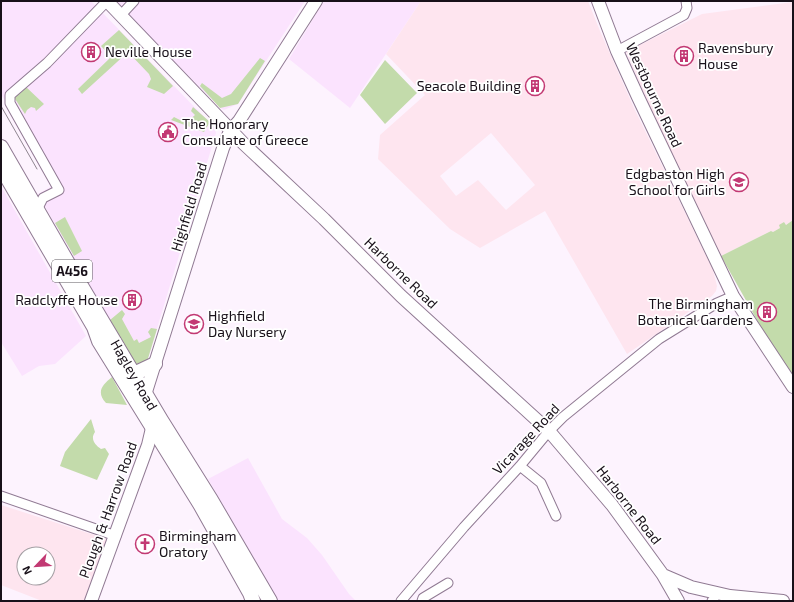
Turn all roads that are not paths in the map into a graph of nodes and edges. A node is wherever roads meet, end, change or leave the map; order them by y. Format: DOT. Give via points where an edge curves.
graph roads {
  1 [pos="107,1"];
  2 [pos="134,1"];
  3 [pos="316,1"];
  4 [pos="598,1"];
  5 [pos="686,1"];
  6 [pos="121,15"];
  7 [pos="617,51"];
  8 [pos="230,131"];
  9 [pos="1,147"];
  10 [pos="1,167"];
  11 [pos="36,201"];
  12 [pos="733,296"];
  13 [pos="155,364"];
  14 [pos="132,372"];
  15 [pos="793,387"];
  16 [pos="145,395"];
  17 [pos="155,423"];
  18 [pos="549,431"];
  19 [pos="520,466"];
  20 [pos="1,496"];
  21 [pos="556,516"];
  22 [pos="116,536"];
  23 [pos="663,575"];
  24 [pos="448,582"];
  25 [pos="255,593"];
  26 [pos="408,593"];
  27 [pos="730,596"];
  28 [pos="711,600"];
  29 [pos="91,601"];
  30 [pos="270,601"];
  31 [pos="401,601"];
  32 [pos="414,601"];
  33 [pos="422,601"];
  34 [pos="678,601"];
  35 [pos="783,601"];
  1 -- 6 [label="main road, Harborne Road"];
  1 -- 11 [label="street" via="47,63 10,95 10,103 59,190"];
  2 -- 6 [label="street"];
  3 -- 8 [label="main road, Highfield Road"];
  4 -- 7 [label="main road, Westbourne Road"];
  5 -- 7 [label="street" via="688,8 684,15"];
  6 -- 8 [label="main road, Harborne Road"];
  7 -- 12 [label="main road, Westbourne Road"];
  8 -- 13 [label="main road, Highfield Road"];
  8 -- 18 [label="main road, Harborne Road" via="324,218 401,296"];
  9 -- 11 [label="highway, Hagley Road / A456"];
  10 -- 17 [label="highway, Hagley Road / A456" via="94,327 99,341"];
  11 -- 14 [label="highway, Hagley Road / A456"];
  12 -- 15 [label="main road, Westbourne Road"];
  12 -- 18 [label="street, Vicarage Road" via="717,303 659,340 595,390"];
  13 -- 14 [label="highway"];
  13 -- 16 [label="main road, Highfield Road"];
  14 -- 16 [label="highway, Hagley Road / A456"];
  16 -- 17 [label="highway, Hagley Road / A456"];
  17 -- 22 [label="main road, Plough & Harrow Road"];
  17 -- 25 [label="highway, Hagley Road / A456" via="211,500"];
  18 -- 19 [label="street, Vicarage Road"];
  18 -- 23 [label="main road, Harborne Road" via="612,506"];
  19 -- 21 [label="street" via="541,483"];
  19 -- 26 [label="street, Vicarage Road"];
  20 -- 22 [label="street"];
  22 -- 29 [label="main road, Plough & Harrow Road"];
  23 -- 27 [label="main road" via="691,587"];
  23 -- 34 [label="main road, Harborne Road"];
  24 -- 33 [label="street"];
  25 -- 30 [label="highway, Hagley Road / A456"];
  26 -- 31 [label="street, Vicarage Road"];
  26 -- 32 [label="street"];
  27 -- 28 [label="main road"];
  27 -- 35 [label="main road"];
}
